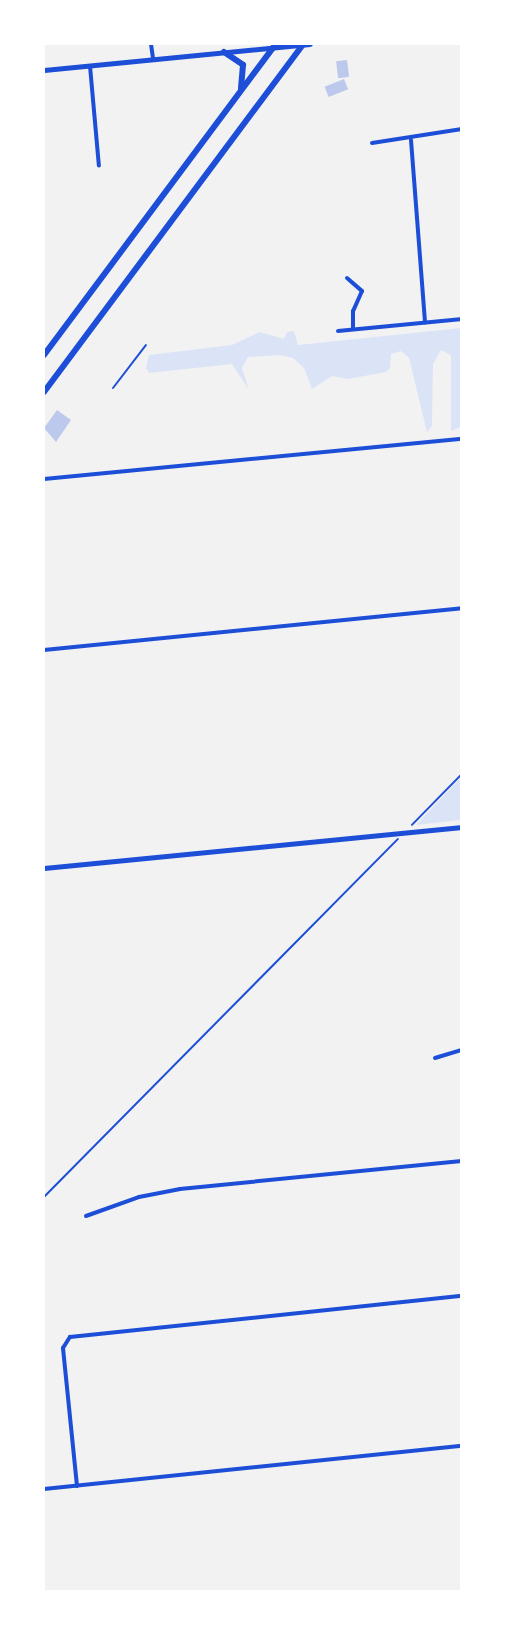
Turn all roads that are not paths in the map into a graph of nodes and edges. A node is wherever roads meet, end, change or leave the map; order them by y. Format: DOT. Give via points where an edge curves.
graph roads {
  1 [pos="151,44"];
  2 [pos="303,44"];
  3 [pos="310,44"];
  4 [pos="274,45"];
  5 [pos="224,52"];
  6 [pos="153,60"];
  7 [pos="90,66"];
  8 [pos="44,70"];
  9 [pos="238,95"];
  10 [pos="462,129"];
  11 [pos="411,140"];
  12 [pos="372,143"];
  13 [pos="99,166"];
  14 [pos="347,278"];
  15 [pos="462,319"];
  16 [pos="425,322"];
  17 [pos="353,329"];
  18 [pos="338,331"];
  19 [pos="146,345"];
  20 [pos="44,355"];
  21 [pos="113,388"];
  22 [pos="44,392"];
  23 [pos="462,439"];
  24 [pos="44,479"];
  25 [pos="462,608"];
  26 [pos="44,650"];
  27 [pos="462,827"];
  28 [pos="44,867"];
  29 [pos="462,1050"];
  30 [pos="435,1058"];
  31 [pos="462,1161"];
  32 [pos="86,1216"];
  33 [pos="462,1296"];
  34 [pos="462,1446"];
  35 [pos="76,1486"];
  36 [pos="44,1489"];
  1 -- 6 [label="street"];
  2 -- 3 [label="street"];
  2 -- 4 [label="street"];
  2 -- 22 [label="main road"];
  4 -- 5 [label="street"];
  4 -- 9 [label="main road"];
  5 -- 6 [label="street"];
  5 -- 9 [label="main road" via="243,65"];
  6 -- 7 [label="street"];
  7 -- 8 [label="street"];
  7 -- 13 [label="street"];
  9 -- 20 [label="main road"];
  10 -- 11 [label="street"];
  11 -- 12 [label="street"];
  11 -- 16 [label="street"];
  14 -- 17 [label="street" via="362,291 353,311"];
  15 -- 16 [label="street"];
  16 -- 17 [label="street"];
  17 -- 18 [label="street"];
  19 -- 21 [label="lane"];
  23 -- 24 [label="street"];
  25 -- 26 [label="street"];
  27 -- 28 [label="street"];
  29 -- 30 [label="street"];
  31 -- 32 [label="street" via="180,1189 139,1197"];
  33 -- 35 [label="street" via="72,1336 63,1348"];
  34 -- 35 [label="street"];
  35 -- 36 [label="street"];
}
